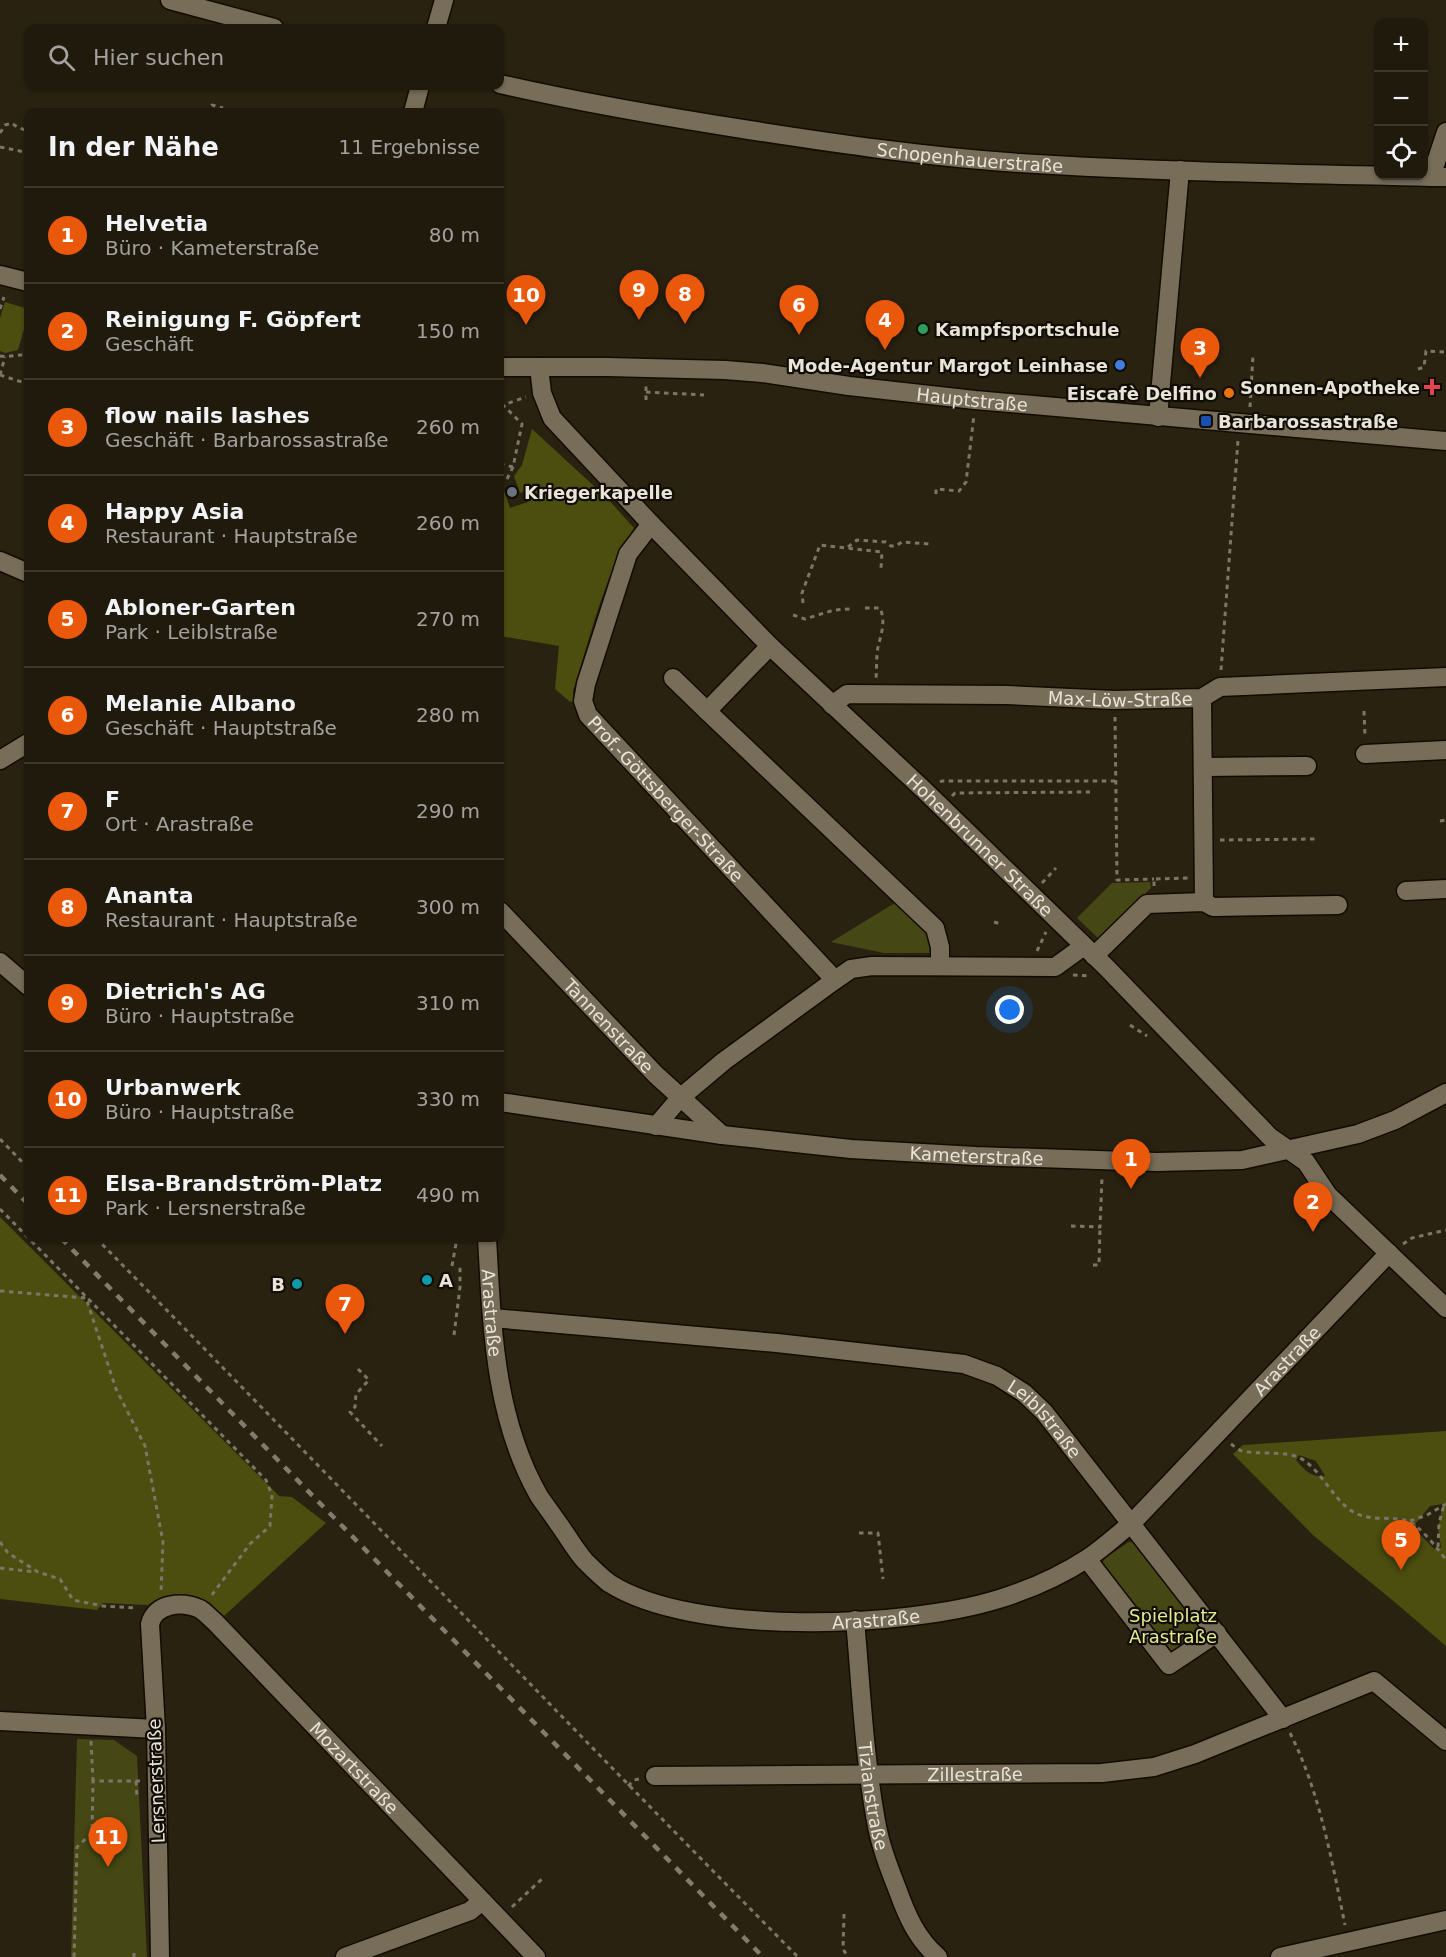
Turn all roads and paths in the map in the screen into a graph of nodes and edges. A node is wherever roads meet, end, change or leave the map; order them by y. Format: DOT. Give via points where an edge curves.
graph roads {
  1 [pos="170,0"];
  2 [pos="444,0"];
  3 [pos="259,24"];
  4 [pos="437,24"];
  5 [pos="504,85"];
  6 [pos="419,90"];
  7 [pos="209,108"];
  8 [pos="222,108"];
  9 [pos="414,108"];
  10 [pos="24,130"];
  11 [pos="1446,132"];
  12 [pos="0,133"];
  13 [pos="0,147"];
  14 [pos="24,153"];
  15 [pos="1180,170"];
  16 [pos="1438,177"];
  17 [pos="0,275"];
  18 [pos="24,281"];
  19 [pos="4,297"];
  20 [pos="0,309"];
  21 [pos="1445,352"];
  22 [pos="24,355"];
  23 [pos="1253,355"];
  24 [pos="0,356"];
  25 [pos="5,357"];
  26 [pos="504,367"];
  27 [pos="539,367"];
  28 [pos="1418,369"];
  29 [pos="0,375"];
  30 [pos="24,383"];
  31 [pos="646,387"];
  32 [pos="646,392"];
  33 [pos="704,395"];
  34 [pos="526,397"];
  35 [pos="646,400"];
  36 [pos="504,403"];
  37 [pos="504,407"];
  38 [pos="974,415"];
  39 [pos="1158,417"];
  40 [pos="1244,423"];
  41 [pos="1446,441"];
  42 [pos="504,465"];
  43 [pos="513,466"];
  44 [pos="507,479"];
  45 [pos="936,494"];
  46 [pos="651,524"];
  47 [pos="929,544"];
  48 [pos="846,548"];
  49 [pos="0,561"];
  50 [pos="881,568"];
  51 [pos="24,571"];
  52 [pos="803,603"];
  53 [pos="865,608"];
  54 [pos="852,609"];
  55 [pos="793,615"];
  56 [pos="770,646"];
  57 [pos="1446,677"];
  58 [pos="673,678"];
  59 [pos="876,686"];
  60 [pos="1220,687"];
  61 [pos="1202,698"];
  62 [pos="1114,700"];
  63 [pos="832,705"];
  64 [pos="707,711"];
  65 [pos="1364,711"];
  66 [pos="24,745"];
  67 [pos="1446,750"];
  68 [pos="1365,754"];
  69 [pos="0,760"];
  70 [pos="1307,766"];
  71 [pos="1203,767"];
  72 [pos="1115,781"];
  73 [pos="925,790"];
  74 [pos="1090,792"];
  75 [pos="966,793"];
  76 [pos="1446,820"];
  77 [pos="1440,821"];
  78 [pos="1317,839"];
  79 [pos="1203,840"];
  80 [pos="1204,878"];
  81 [pos="1154,879"];
  82 [pos="1446,889"];
  83 [pos="1406,891"];
  84 [pos="1204,902"];
  85 [pos="1154,903"];
  86 [pos="1338,905"];
  87 [pos="504,915"];
  88 [pos="1055,918"];
  89 [pos="994,922"];
  90 [pos="1001,924"];
  91 [pos="1095,957"];
  92 [pos="0,962"];
  93 [pos="940,966"];
  94 [pos="1034,967"];
  95 [pos="1055,967"];
  96 [pos="835,980"];
  97 [pos="24,983"];
  98 [pos="1130,1024"];
  99 [pos="1151,1039"];
  100 [pos="1446,1093"];
  101 [pos="680,1098"];
  102 [pos="504,1103"];
  103 [pos="656,1126"];
  104 [pos="722,1136"];
  105 [pos="0,1139"];
  106 [pos="1288,1149"];
  107 [pos="24,1164"];
  108 [pos="1102,1179"];
  109 [pos="0,1209"];
  110 [pos="1071,1226"];
  111 [pos="1100,1227"];
  112 [pos="1446,1230"];
  113 [pos="24,1234"];
  114 [pos="32,1242"];
  115 [pos="100,1242"];
  116 [pos="455,1242"];
  117 [pos="487,1242"];
  118 [pos="1389,1253"];
  119 [pos="1093,1265"];
  120 [pos="452,1266"];
  121 [pos="460,1267"];
  122 [pos="0,1291"];
  123 [pos="86,1298"];
  124 [pos="1446,1308"];
  125 [pos="492,1318"];
  126 [pos="454,1335"];
  127 [pos="358,1369"];
  128 [pos="1218,1433"];
  129 [pos="382,1446"];
  130 [pos="1445,1505"];
  131 [pos="1410,1521"];
  132 [pos="1132,1523"];
  133 [pos="859,1533"];
  134 [pos="0,1542"];
  135 [pos="1438,1547"];
  136 [pos="1087,1559"];
  137 [pos="1446,1560"];
  138 [pos="0,1568"];
  139 [pos="38,1572"];
  140 [pos="883,1579"];
  141 [pos="200,1609"];
  142 [pos="156,1612"];
  143 [pos="855,1620"];
  144 [pos="1217,1633"];
  145 [pos="1283,1719"];
  146 [pos="0,1721"];
  147 [pos="92,1726"];
  148 [pos="156,1729"];
  149 [pos="1446,1741"];
  150 [pos="869,1773"];
  151 [pos="656,1776"];
  152 [pos="634,1780"];
  153 [pos="93,1781"];
  154 [pos="136,1781"];
  155 [pos="157,1781"];
  156 [pos="628,1786"];
  157 [pos="137,1798"];
  158 [pos="544,1877"];
  159 [pos="482,1901"];
  160 [pos="510,1909"];
  161 [pos="843,1914"];
  162 [pos="1446,1920"];
  163 [pos="1348,1942"];
  164 [pos="350,1956"];
  165 [pos="74,1957"];
  166 [pos="160,1957"];
  167 [pos="536,1957"];
  168 [pos="798,1957"];
  169 [pos="848,1957"];
  170 [pos="938,1957"];
  171 [pos="1280,1957"];
  1 -- 3 [label="street"];
  2 -- 4 [label="street"];
  5 -- 15 [label="street, Schopenhauerstraße" via="555,97 856,147 1019,163"];
  6 -- 9 [label="street"];
  7 -- 8 [label="path"];
  10 -- 12 [label="path" via="12,123"];
  11 -- 16 [label="street"];
  13 -- 14 [label="path"];
  15 -- 16 [label="street, Schopenhauerstraße"];
  15 -- 39 [label="street"];
  17 -- 18 [label="street"];
  19 -- 20 [label="path"];
  21 -- 28 [label="path" via="1426,351 1424,367"];
  22 -- 25 [label="path"];
  23 -- 40 [label="path"];
  24 -- 25 [label="path"];
  25 -- 29 [label="path"];
  26 -- 27 [label="street, Hauptstraße"];
  27 -- 39 [label="street, Hauptstraße" via="744,372 916,394"];
  27 -- 46 [label="street, Hohenbrunner Straße" via="542,393 552,418"];
  29 -- 30 [label="path"];
  31 -- 32 [label="path"];
  32 -- 33 [label="path"];
  32 -- 35 [label="path"];
  34 -- 36 [label="path"];
  37 -- 43 [label="path" via="522,424"];
  38 -- 45 [label="path" via="966,482 959,491 936,489"];
  39 -- 40 [label="street, Hauptstraße"];
  40 -- 41 [label="street, Hauptstraße"];
  40 -- 60 [label="path"];
  42 -- 43 [label="path"];
  43 -- 44 [label="path"];
  46 -- 56 [label="street, Hohenbrunner Straße"];
  46 -- 96 [label="street, Prof.-Göttsberger-Straße" via="628,554 586,684 583,701 588,715"];
  47 -- 48 [label="path" via="902,542 891,546 886,542 857,540"];
  48 -- 50 [label="path" via="882,552"];
  48 -- 52 [label="path" via="820,545 802,593"];
  49 -- 51 [label="street"];
  53 -- 59 [label="path" via="880,608 882,613"];
  54 -- 55 [label="path" via="834,609 806,619"];
  56 -- 63 [label="street, Hohenbrunner Straße"];
  56 -- 64 [label="street"];
  57 -- 60 [label="street, Max-Löw-Straße"];
  58 -- 64 [label="street"];
  60 -- 61 [label="street, Max-Löw-Straße"];
  61 -- 62 [label="street, Max-Löw-Straße"];
  61 -- 71 [label="street"];
  62 -- 63 [label="street, Max-Löw-Straße" via="847,694"];
  62 -- 72 [label="path"];
  63 -- 73 [label="street, Hohenbrunner Straße"];
  64 -- 93 [label="street" via="935,928"];
  65 -- 68 [label="path"];
  66 -- 69 [label="street"];
  67 -- 68 [label="street"];
  70 -- 71 [label="street"];
  71 -- 79 [label="street"];
  72 -- 73 [label="path" via="942,781"];
  72 -- 81 [label="path" via="1117,880"];
  73 -- 88 [label="street, Hohenbrunner Straße"];
  74 -- 75 [label="path"];
  76 -- 77 [label="path"];
  78 -- 79 [label="path"];
  79 -- 80 [label="street"];
  80 -- 81 [label="path"];
  80 -- 84 [label="street"];
  81 -- 85 [label="path"];
  82 -- 83 [label="street"];
  84 -- 85 [label="street"];
  84 -- 86 [label="street" via="1213,907"];
  85 -- 91 [label="street" via="1147,904"];
  87 -- 101 [label="street, Tannenstraße"];
  88 -- 91 [label="street, Hohenbrunner Straße"];
  88 -- 94 [label="path" via="1034,956"];
  89 -- 90 [label="path"];
  91 -- 95 [label="street"];
  91 -- 95 [label="path" via="1096,976 1073,975"];
  91 -- 106 [label="street, Hohenbrunner Straße" via="1270,1137"];
  92 -- 97 [label="street"];
  93 -- 94 [label="street"];
  93 -- 96 [label="street" via="872,966 851,969"];
  94 -- 95 [label="street"];
  96 -- 101 [label="street"];
  98 -- 99 [label="path"];
  100 -- 106 [label="street, Kameterstraße" via="1358,1134"];
  101 -- 103 [label="street"];
  101 -- 104 [label="street, Tannenstraße"];
  102 -- 103 [label="street, Kameterstraße"];
  103 -- 104 [label="street, Kameterstraße"];
  104 -- 106 [label="street, Kameterstraße" via="851,1149 1102,1161 1242,1160"];
  105 -- 107 [label="path"];
  106 -- 118 [label="street, Hohenbrunner Straße" via="1306,1162 1328,1195"];
  108 -- 111 [label="path"];
  109 -- 113 [label="path"];
  110 -- 111 [label="path"];
  111 -- 119 [label="path" via="1100,1265"];
  112 -- 118 [label="path" via="1412,1239"];
  114 -- 123 [label="path"];
  115 -- 156 [label="path"];
  116 -- 120 [label="path"];
  117 -- 125 [label="street, Arastraße"];
  118 -- 124 [label="street, Hohenbrunner Straße"];
  118 -- 128 [label="street, Arastraße"];
  121 -- 126 [label="path"];
  122 -- 123 [label="path"];
  123 -- 141 [label="path" via="266,1480 272,1495 270,1526 249,1544"];
  123 -- 142 [label="path" via="116,1389 145,1446 163,1542"];
  125 -- 132 [label="street, Leiblstraße" via="964,1364 997,1376 1024,1393 1044,1412"];
  125 -- 143 [label="street, Arastraße" via="502,1399 525,1466 539,1496 583,1559 608,1582 656,1603 714,1616"];
  127 -- 129 [label="path" via="369,1380 356,1394 355,1407 350,1412"];
  128 -- 131 [label="path" via="1240,1451 1301,1458 1327,1482 1339,1501 1357,1514"];
  128 -- 132 [label="street, Arastraße"];
  130 -- 131 [label="path"];
  130 -- 135 [label="path"];
  131 -- 135 [label="path"];
  132 -- 136 [label="street, Arastraße"];
  132 -- 144 [label="street, Leiblstraße"];
  133 -- 140 [label="path" via="878,1533"];
  134 -- 139 [label="path" via="8,1553"];
  135 -- 137 [label="path"];
  136 -- 143 [label="street, Arastraße" via="999,1599 914,1616"];
  136 -- 144 [label="street" via="1169,1665"];
  138 -- 139 [label="path"];
  139 -- 142 [label="path" via="60,1580 74,1600"];
  141 -- 142 [label="street" via="171,1605"];
  141 -- 159 [label="street, Mozartstraße"];
  142 -- 148 [label="street, Lersnerstraße" via="150,1624"];
  143 -- 150 [label="street, Tizianstraße"];
  144 -- 145 [label="street, Leiblstraße"];
  145 -- 149 [label="street" via="1374,1681"];
  145 -- 150 [label="street, Zillestraße" via="1154,1767 1102,1773"];
  145 -- 163 [label="path" via="1327,1837"];
  146 -- 147 [label="street"];
  147 -- 148 [label="street"];
  147 -- 153 [label="path"];
  148 -- 155 [label="street, Lersnerstraße"];
  150 -- 151 [label="street, Zillestraße"];
  150 -- 170 [label="street, Tizianstraße" via="876,1822 889,1868 915,1932"];
  152 -- 156 [label="path"];
  153 -- 154 [label="path"];
  153 -- 165 [label="path" via="92,1833 77,1847"];
  154 -- 155 [label="path"];
  154 -- 157 [label="path"];
  155 -- 166 [label="street, Lersnerstraße"];
  156 -- 168 [label="path"];
  158 -- 160 [label="path"];
  159 -- 164 [label="street" via="470,1911"];
  159 -- 167 [label="street, Mozartstraße"];
  161 -- 169 [label="path" via="843,1949"];
  162 -- 163 [label="street"];
  163 -- 171 [label="street"];
}
